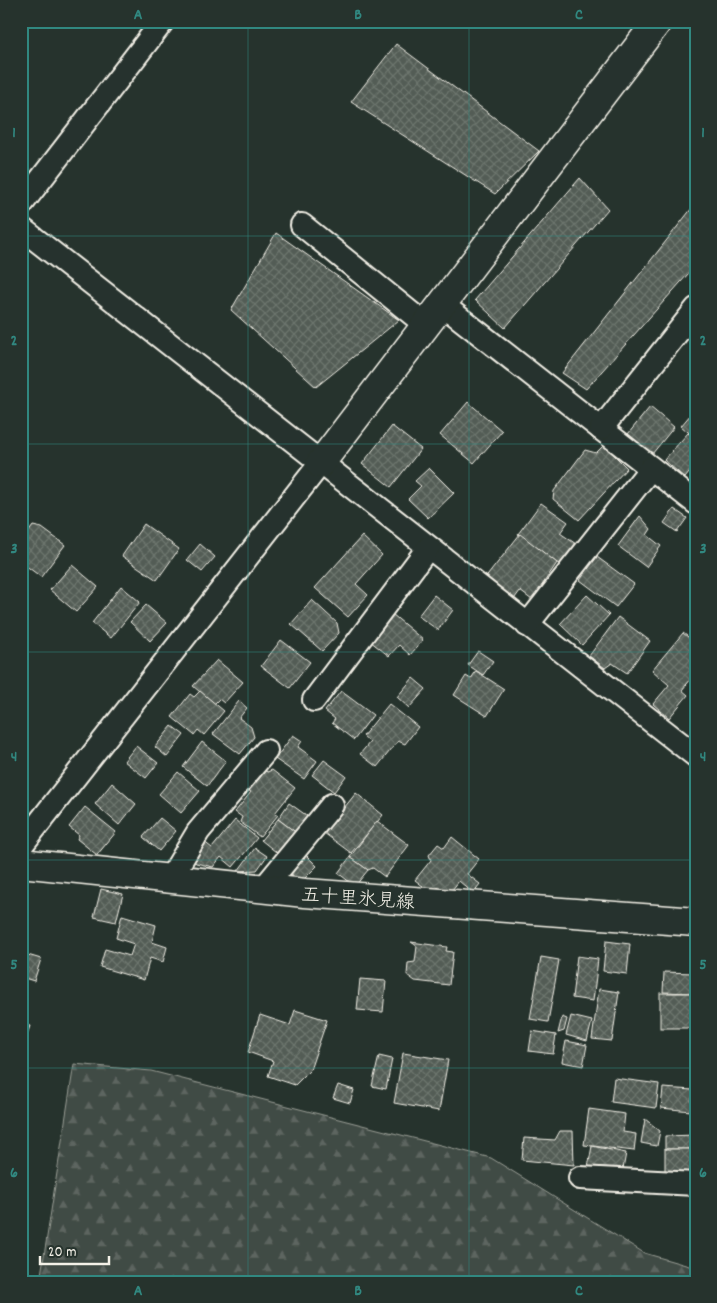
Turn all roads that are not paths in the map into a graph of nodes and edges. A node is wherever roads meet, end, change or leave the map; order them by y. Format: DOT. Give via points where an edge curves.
graph roads {
  1 [pos="162,21"];
  2 [pos="658,21"];
  3 [pos="21,205"];
  4 [pos="302,225"];
  5 [pos="21,228"];
  6 [pos="696,309"];
  7 [pos="435,315"];
  8 [pos="601,429"];
  9 [pos="320,464"];
  10 [pos="651,468"];
  11 [pos="695,501"];
  12 [pos="428,548"];
  13 [pos="527,625"];
  14 [pos="314,700"];
  15 [pos="266,751"];
  16 [pos="696,756"];
  17 [pos="332,805"];
  18 [pos="21,846"];
  19 [pos="21,863"];
  20 [pos="170,879"];
  21 [pos="263,889"];
  22 [pos="696,922"];
  23 [pos="580,1178"];
  24 [pos="696,1184"];
  1 -- 3 [label="street"];
  2 -- 7 [label="main road"];
  4 -- 7 [label="street"];
  5 -- 9 [label="street"];
  6 -- 8 [label="street"];
  7 -- 8 [label="street"];
  7 -- 9 [label="main road"];
  8 -- 10 [label="street"];
  9 -- 12 [label="street"];
  9 -- 18 [label="street"];
  10 -- 11 [label="street"];
  10 -- 13 [label="street"];
  12 -- 13 [label="street"];
  12 -- 14 [label="street"];
  13 -- 16 [label="street"];
  15 -- 20 [label="street" via="198,832"];
  17 -- 21 [label="street"];
  19 -- 20 [label="main road, 五十里氷見線"];
  20 -- 21 [label="main road, 五十里氷見線"];
  21 -- 22 [label="main road, 五十里氷見線"];
  23 -- 24 [label="street"];
}
